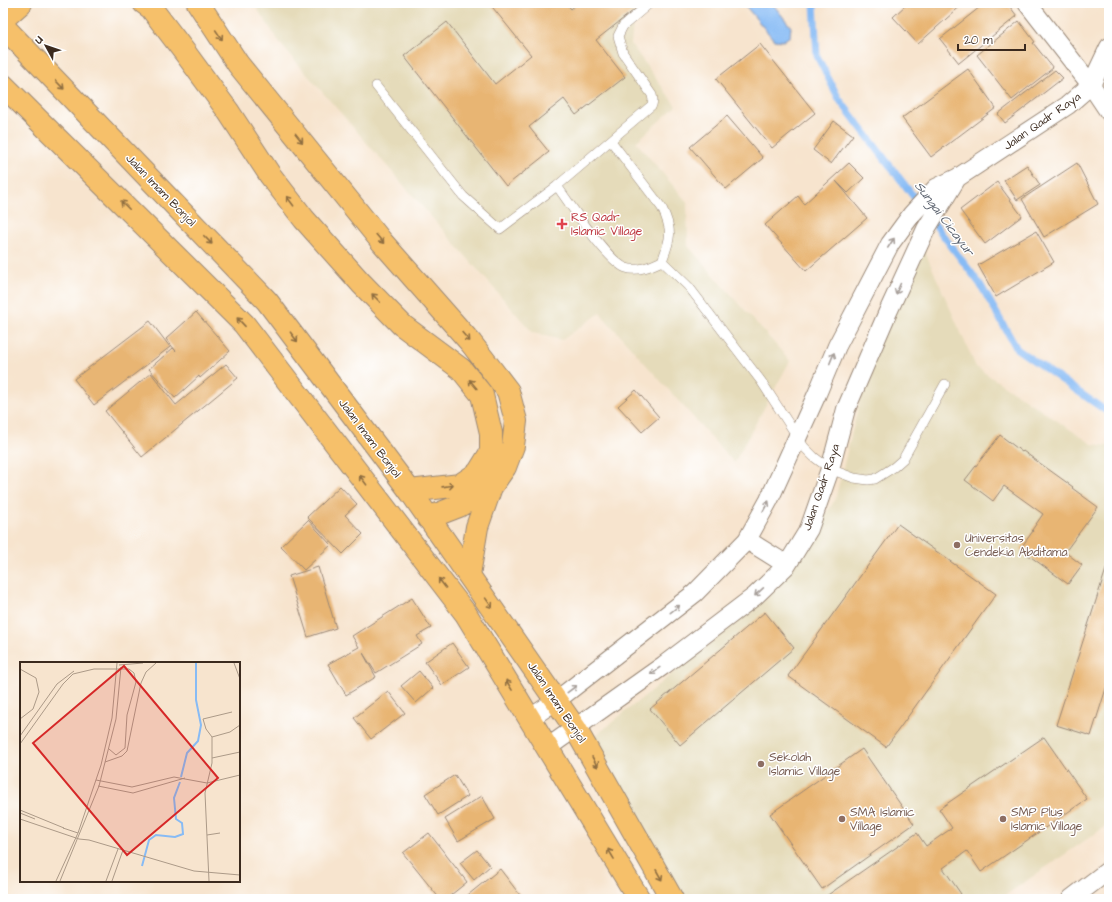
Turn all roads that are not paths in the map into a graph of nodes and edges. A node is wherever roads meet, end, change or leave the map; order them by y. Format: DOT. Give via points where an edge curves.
graph roads {
  1 [pos="21,3"];
  2 [pos="144,3"];
  3 [pos="198,3"];
  4 [pos="650,3"];
  5 [pos="1027,3"];
  6 [pos="3,19"];
  7 [pos="3,26"];
  8 [pos="1109,47"];
  9 [pos="1091,85"];
  10 [pos="4,86"];
  11 [pos="376,86"];
  12 [pos="1109,112"];
  13 [pos="611,141"];
  14 [pos="557,186"];
  15 [pos="940,193"];
  16 [pos="662,261"];
  17 [pos="945,384"];
  18 [pos="798,436"];
  19 [pos="830,469"];
  20 [pos="491,487"];
  21 [pos="410,491"];
  22 [pos="428,518"];
  23 [pos="747,540"];
  24 [pos="787,565"];
  25 [pos="469,574"];
  26 [pos="557,700"];
  27 [pos="528,719"];
  28 [pos="576,728"];
  29 [pos="547,748"];
  30 [pos="1109,870"];
  31 [pos="639,899"];
  32 [pos="672,899"];
  33 [pos="1071,899"];
  1 -- 6 [label="main road"];
  21 -- 2 [label="main road, one-way" via="460,484 478,473 491,452 491,433 482,395 461,369 402,325 304,219 152,8"];
  3 -- 20 [label="main road, one-way" via="238,64 382,242 471,343 508,391 516,421 513,446 505,467"];
  4 -- 13 [label="lane" via="623,26 618,36 623,53 652,95 652,105"];
  5 -- 9 [label="street"];
  7 -- 21 [label="main road, Jalan Imam Bonjol, one-way" via="267,301"];
  8 -- 9 [label="street, Jalan Qadr Raya"];
  9 -- 12 [label="street"];
  9 -- 15 [label="street, Jalan Qadr Raya" via="1068,105 957,178"];
  27 -- 10 [label="main road, one-way" via="466,614 244,324"];
  11 -- 14 [label="lane" via="463,196 500,229"];
  13 -- 14 [label="lane"];
  13 -- 16 [label="lane" via="662,208 668,220 669,242"];
  14 -- 16 [label="lane" via="598,242 625,268 634,270"];
  18 -- 15 [label="street, Jalan Qadr Raya, one-way" via="837,346 890,244 912,214"];
  15 -- 19 [label="street, Jalan Qadr Raya, one-way" via="846,409"];
  16 -- 18 [label="lane" via="689,287 761,381"];
  17 -- 19 [label="lane" via="903,459 894,467 875,479 868,480"];
  18 -- 19 [label="lane" via="804,447"];
  23 -- 18 [label="street, Jalan Qadr Raya, one-way" via="769,500"];
  19 -- 24 [label="street, Jalan Qadr Raya" via="809,529"];
  20 -- 22 [label="main road" via="459,506"];
  20 -- 25 [label="main road" via="477,527"];
  21 -- 22 [label="main road, Jalan Imam Bonjol"];
  22 -- 25 [label="main road, Jalan Imam Bonjol"];
  23 -- 24 [label="street"];
  26 -- 23 [label="street, Jalan Qadr Raya, one-way" via="695,593"];
  24 -- 28 [label="street, Jalan Qadr Raya, one-way" via="755,596"];
  25 -- 26 [label="main road, Jalan Imam Bonjol, one-way"];
  26 -- 27 [label="street, Jalan Qadr Raya"];
  26 -- 28 [label="main road, Jalan Imam Bonjol"];
  27 -- 29 [label="main road"];
  28 -- 29 [label="street, Jalan Qadr Raya"];
  28 -- 32 [label="main road, Jalan Imam Bonjol, one-way"];
  31 -- 29 [label="main road, one-way"];
  30 -- 33 [label="street"];
}
